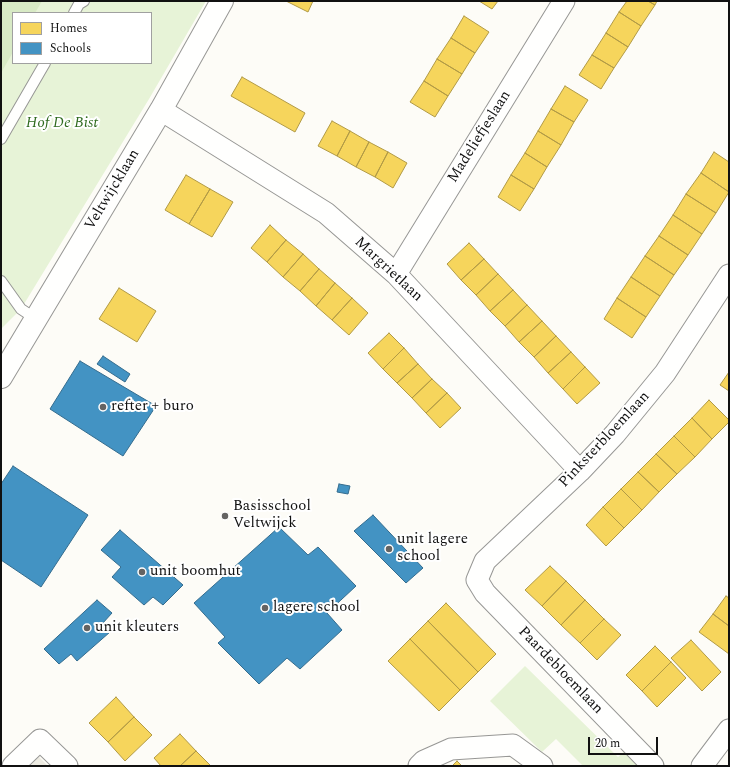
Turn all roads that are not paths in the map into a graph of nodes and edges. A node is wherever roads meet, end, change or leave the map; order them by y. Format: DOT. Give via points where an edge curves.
graph roads {
  1 [pos="84,1"];
  2 [pos="564,1"];
  3 [pos="217,3"];
  4 [pos="75,12"];
  5 [pos="44,64"];
  6 [pos="161,110"];
  7 [pos="1,139"];
  8 [pos="396,274"];
  9 [pos="729,275"];
  10 [pos="1,281"];
  11 [pos="36,319"];
  12 [pos="1,377"];
  13 [pos="580,471"];
  14 [pos="484,593"];
  15 [pos="729,730"];
  16 [pos="13,766"];
  17 [pos="67,766"];
  18 [pos="419,766"];
  19 [pos="542,766"];
  20 [pos="653,766"];
  21 [pos="702,766"];
  1 -- 4 [label="lane"];
  2 -- 8 [label="street, Madeliefjeslaan"];
  3 -- 6 [label="street, Veltwijcklaan"];
  5 -- 7 [label="lane"];
  6 -- 8 [label="street, Margrietlaan" via="326,213"];
  6 -- 11 [label="street, Veltwijcklaan"];
  8 -- 13 [label="street, Margrietlaan"];
  9 -- 13 [label="street, Pinksterbloemlaan" via="665,373 616,434"];
  10 -- 11 [label="lane" via="21,309"];
  11 -- 12 [label="street, Veltwijcklaan"];
  13 -- 14 [label="street, Pinksterbloemlaan" via="485,561 477,580"];
  14 -- 20 [label="street, Paardebloemlaan"];
  15 -- 21 [label="street"];
  16 -- 17 [label="street" via="40,740"];
  18 -- 19 [label="street" via="424,761 451,749 513,745"];
}
